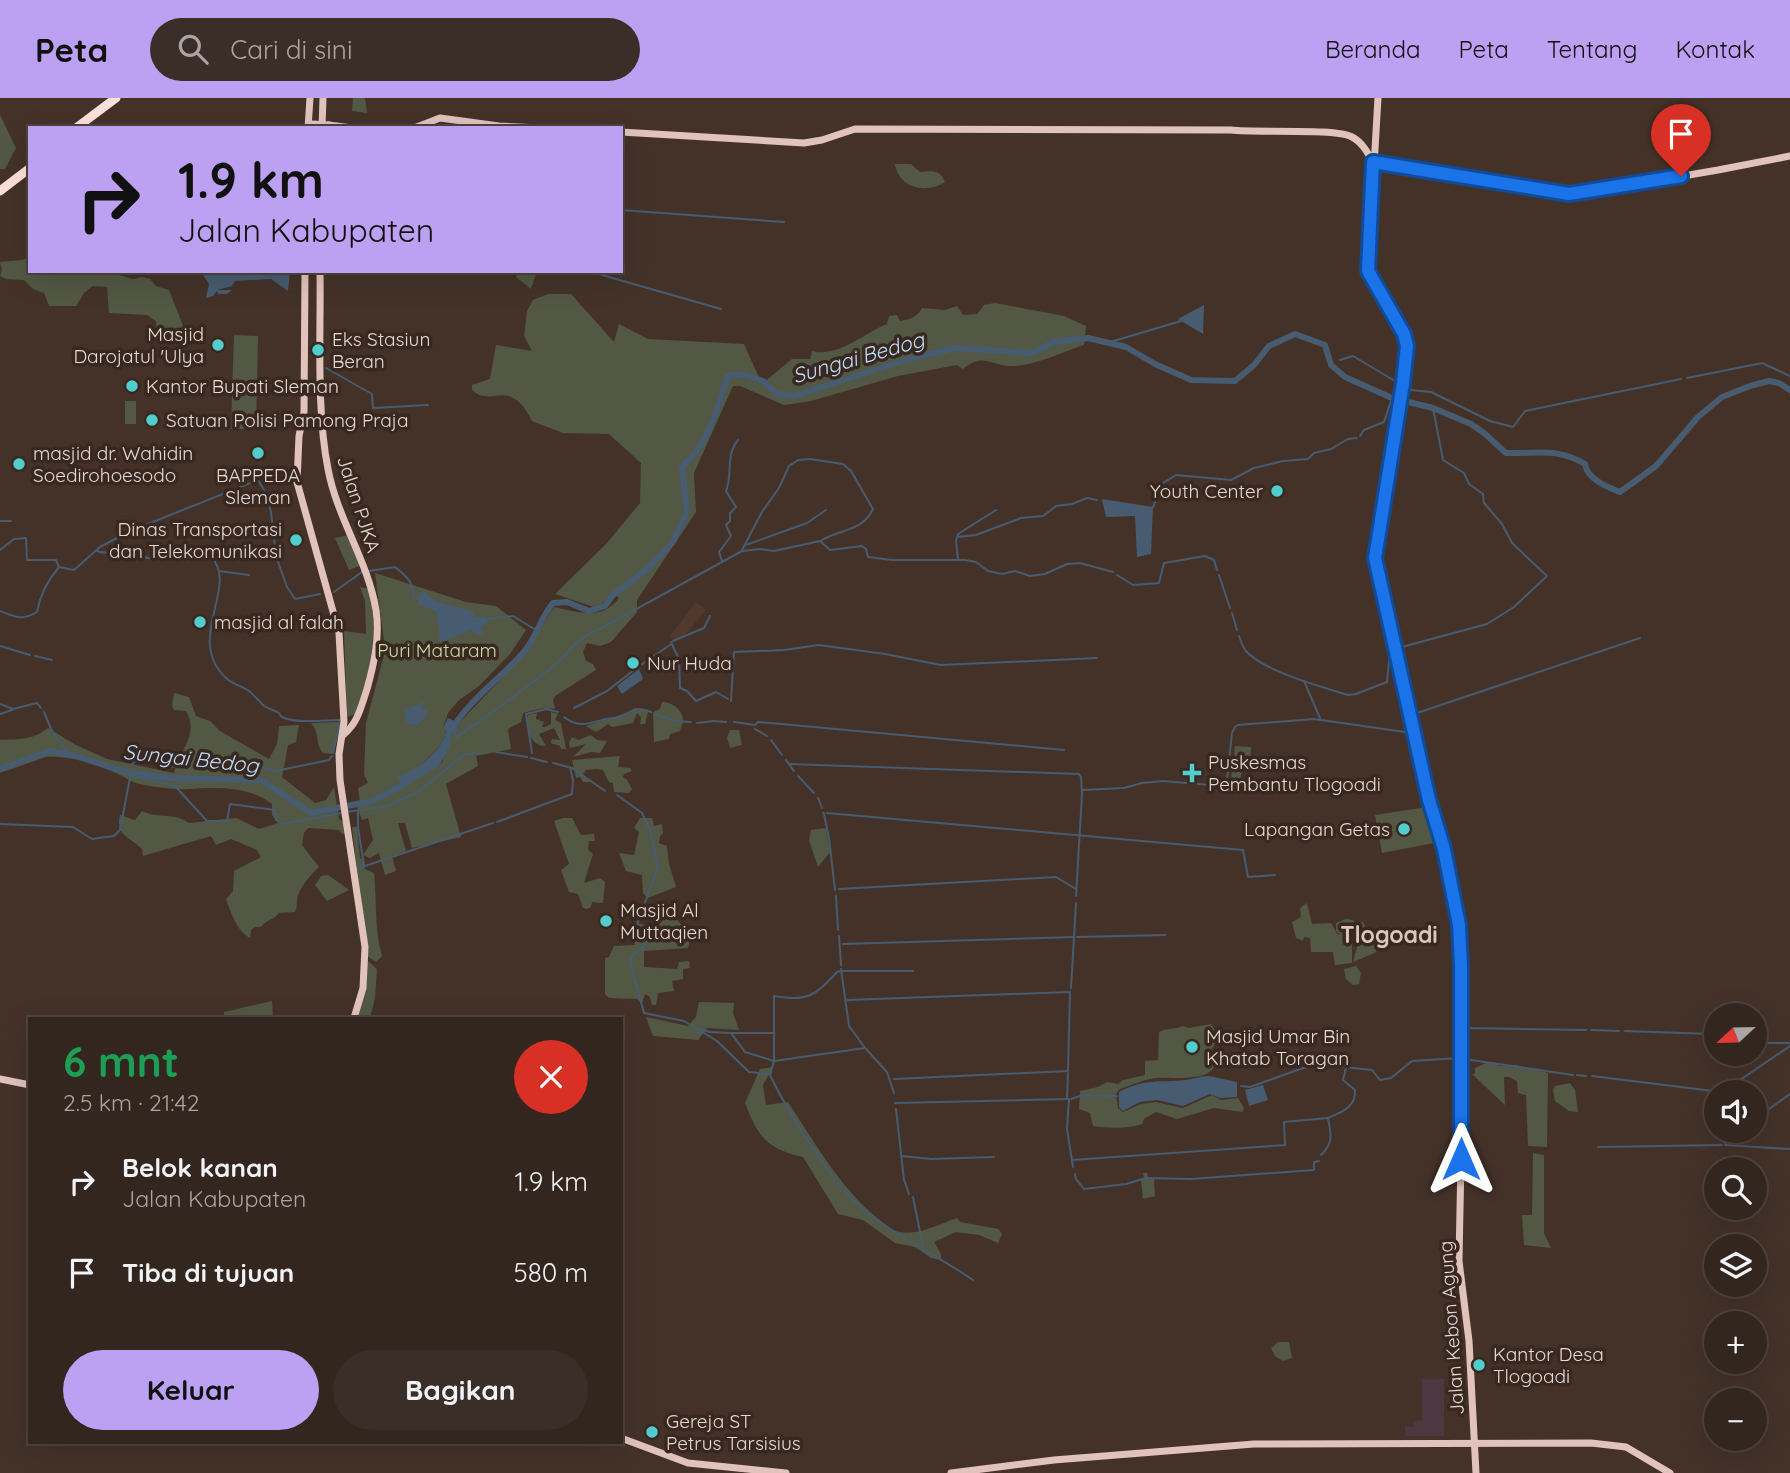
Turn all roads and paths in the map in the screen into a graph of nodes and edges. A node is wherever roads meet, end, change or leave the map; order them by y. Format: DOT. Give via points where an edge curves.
graph roads {
  1 [pos="116,98"];
  2 [pos="123,98"];
  3 [pos="310,98"];
  4 [pos="323,98"];
  5 [pos="1378,98"];
  6 [pos="310,125"];
  7 [pos="79,126"];
  8 [pos="88,126"];
  9 [pos="326,126"];
  10 [pos="419,126"];
  11 [pos="499,126"];
  12 [pos="623,132"];
  13 [pos="1790,156"];
  14 [pos="1373,162"];
  15 [pos="28,164"];
  16 [pos="28,170"];
  17 [pos="0,185"];
  18 [pos="0,191"];
  19 [pos="305,273"];
  20 [pos="320,273"];
  21 [pos="343,735"];
  22 [pos="354,1017"];
  23 [pos="0,1079"];
  24 [pos="28,1085"];
  25 [pos="623,1439"];
  26 [pos="1476,1444"];
  27 [pos="786,1473"];
  28 [pos="951,1473"];
  29 [pos="1476,1473"];
  30 [pos="1670,1473"];
  1 -- 7 [label="highway"];
  2 -- 8 [label="highway"];
  3 -- 6 [label="main road"];
  4 -- 9 [label="main road"];
  5 -- 14 [label="main road, Jalan Kebon Agung"];
  6 -- 9 [label="main road, bridge"];
  10 -- 11 [label="main road" via="440,118"];
  12 -- 14 [label="main road" via="810,142 855,129 1320,132 1354,138"];
  13 -- 14 [label="main road" via="1578,194"];
  14 -- 26 [label="main road, Jalan Kebon Agung" via="1368,271 1406,343 1375,558 1459,925 1459,1261"];
  15 -- 17 [label="highway"];
  16 -- 18 [label="highway"];
  19 -- 21 [label="main road" via="304,412 297,482 339,633"];
  20 -- 21 [label="main road, Jalan PJKA" via="327,462 376,611 375,659 355,724"];
  21 -- 22 [label="main road" via="340,780 365,947 365,976"];
  23 -- 24 [label="main road"];
  25 -- 27 [label="main road" via="688,1463"];
  26 -- 28 [label="main road" via="1254,1444"];
  26 -- 29 [label="main road, Jalan Kebon Agung"];
  26 -- 30 [label="main road" via="1620,1445"];
}
